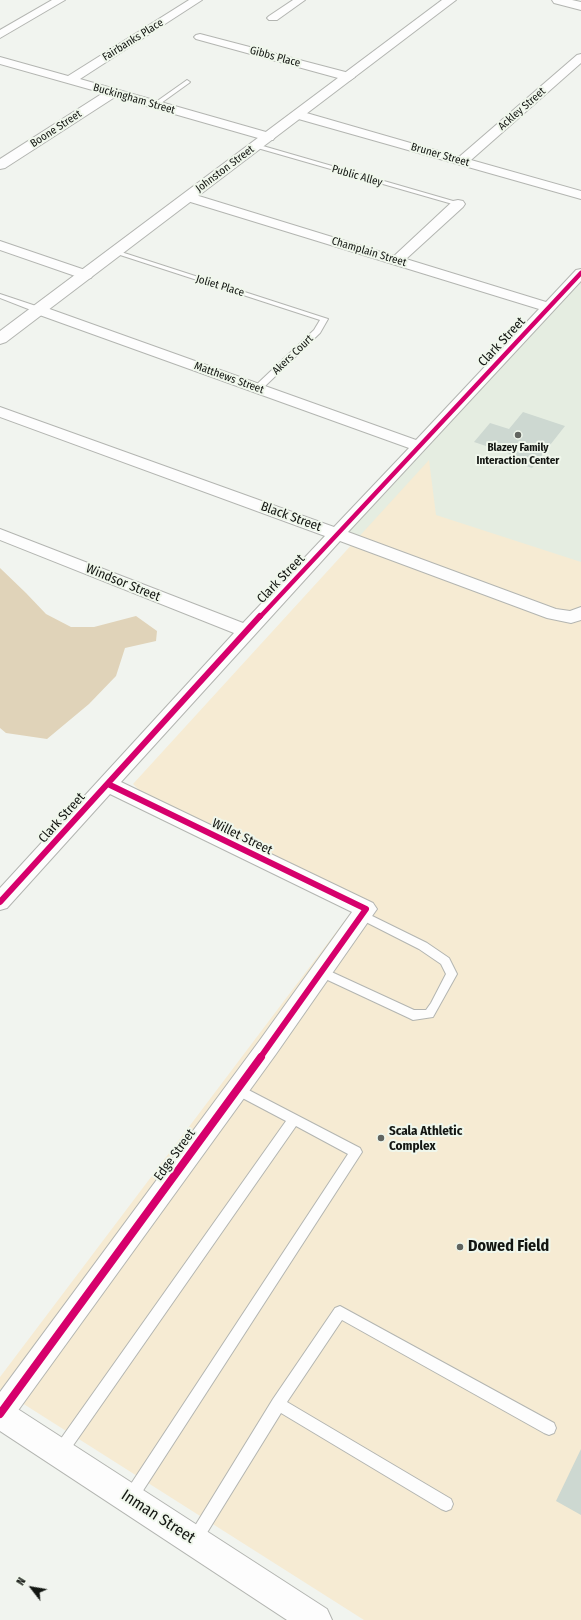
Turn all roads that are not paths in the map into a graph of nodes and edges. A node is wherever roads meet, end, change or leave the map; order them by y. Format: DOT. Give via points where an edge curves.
graph roads {
  1 [pos="60,0"];
  2 [pos="197,0"];
  3 [pos="300,0"];
  4 [pos="450,0"];
  5 [pos="558,0"];
  6 [pos="581,6"];
  7 [pos="273,18"];
  8 [pos="0,34"];
  9 [pos="200,37"];
  10 [pos="581,57"];
  11 [pos="0,60"];
  12 [pos="349,77"];
  13 [pos="70,80"];
  14 [pos="187,82"];
  15 [pos="112,93"];
  16 [pos="155,105"];
  17 [pos="299,115"];
  18 [pos="269,137"];
  19 [pos="256,146"];
  20 [pos="462,161"];
  21 [pos="0,165"];
  22 [pos="581,195"];
  23 [pos="189,197"];
  24 [pos="458,204"];
  25 [pos="0,246"];
  26 [pos="116,252"];
  27 [pos="396,261"];
  28 [pos="581,273"];
  29 [pos="86,275"];
  30 [pos="0,296"];
  31 [pos="549,308"];
  32 [pos="39,310"];
  33 [pos="324,319"];
  34 [pos="0,339"];
  35 [pos="258,388"];
  36 [pos="0,412"];
  37 [pos="419,446"];
  38 [pos="0,534"];
  39 [pos="339,534"];
  40 [pos="581,613"];
  41 [pos="246,631"];
  42 [pos="108,784"];
  43 [pos="0,902"];
  44 [pos="364,912"];
  45 [pos="321,972"];
  46 [pos="237,1089"];
  47 [pos="294,1119"];
  48 [pos="278,1404"];
  49 [pos="0,1414"];
  50 [pos="549,1428"];
  51 [pos="60,1452"];
  52 [pos="130,1498"];
  53 [pos="446,1504"];
  54 [pos="194,1540"];
  55 [pos="316,1620"];
  1 -- 8 [label="street"];
  2 -- 13 [label="street, Fairbanks Place"];
  3 -- 7 [label="street"];
  4 -- 12 [label="main road, Johnston Street"];
  5 -- 6 [label="main road"];
  9 -- 12 [label="street, Gibbs Place"];
  10 -- 20 [label="street, Ackley Street"];
  11 -- 13 [label="street, Buckingham Street"];
  12 -- 17 [label="main road, Johnston Street"];
  13 -- 15 [label="street, Buckingham Street"];
  14 -- 16 [label="lane"];
  15 -- 16 [label="street, Buckingham Street"];
  15 -- 21 [label="street, Boone Street"];
  16 -- 18 [label="street, Buckingham Street"];
  17 -- 18 [label="main road, Johnston Street"];
  17 -- 20 [label="street, Bruner Street"];
  18 -- 19 [label="main road, Johnston Street"];
  19 -- 23 [label="main road, Johnston Street"];
  19 -- 24 [label="lane, Public Alley"];
  20 -- 22 [label="street, Bruner Street"];
  23 -- 26 [label="main road, Johnston Street"];
  23 -- 27 [label="street, Champlain Street"];
  24 -- 27 [label="street"];
  25 -- 29 [label="street"];
  26 -- 29 [label="main road, Johnston Street"];
  26 -- 33 [label="lane, Joliet Place"];
  27 -- 31 [label="street, Champlain Street"];
  28 -- 31 [label="street, Clark Street"];
  29 -- 32 [label="main road, Johnston Street"];
  30 -- 32 [label="lane"];
  31 -- 37 [label="street, Clark Street"];
  32 -- 34 [label="main road, Johnston Street"];
  32 -- 35 [label="street, Matthews Street"];
  33 -- 35 [label="lane, Akers Court" via="317,331"];
  35 -- 37 [label="street, Matthews Street"];
  36 -- 39 [label="street, Black Street"];
  37 -- 39 [label="street, Clark Street"];
  38 -- 41 [label="street, Windsor Street"];
  39 -- 40 [label="street, Black Street" via="553,614 571,617"];
  39 -- 41 [label="street, Clark Street"];
  41 -- 42 [label="street, Clark Street"];
  42 -- 43 [label="street, Clark Street"];
  42 -- 44 [label="street, Willet Street"];
  44 -- 45 [label="street, Edge Street"];
  44 -- 45 [label="lane" via="445,961 452,974 432,1010 429,1014 413,1015"];
  45 -- 46 [label="street, Edge Street"];
  46 -- 47 [label="lane"];
  46 -- 49 [label="street, Edge Street"];
  47 -- 51 [label="lane"];
  47 -- 52 [label="lane" via="356,1152"];
  48 -- 50 [label="lane" via="340,1312"];
  48 -- 53 [label="lane"];
  48 -- 54 [label="lane"];
  49 -- 51 [label="main road, Inman Street"];
  51 -- 52 [label="main road, Inman Street"];
  52 -- 54 [label="main road, Inman Street"];
  54 -- 55 [label="main road, Inman Street"];
}
